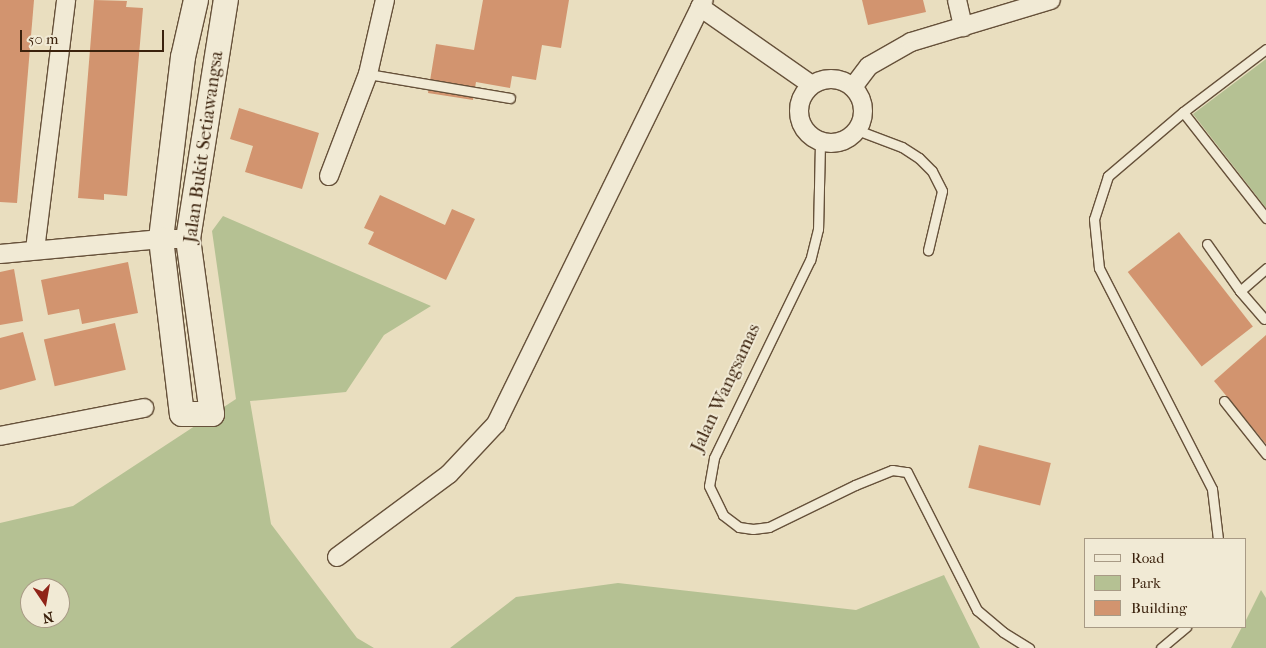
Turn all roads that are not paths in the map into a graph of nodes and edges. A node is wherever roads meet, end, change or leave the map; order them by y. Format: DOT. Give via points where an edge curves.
graph roads {
  1 [pos="66,0"];
  2 [pos="196,0"];
  3 [pos="226,0"];
  4 [pos="385,0"];
  5 [pos="957,0"];
  6 [pos="1051,0"];
  7 [pos="702,4"];
  8 [pos="963,27"];
  9 [pos="1266,49"];
  10 [pos="368,74"];
  11 [pos="812,85"];
  12 [pos="853,87"];
  13 [pos="510,98"];
  14 [pos="1183,112"];
  15 [pos="857,130"];
  16 [pos="820,143"];
  17 [pos="329,176"];
  18 [pos="1266,218"];
  19 [pos="161,239"];
  20 [pos="188,239"];
  21 [pos="1206,244"];
  22 [pos="35,250"];
  23 [pos="928,250"];
  24 [pos="0,254"];
  25 [pos="1266,268"];
  26 [pos="1240,292"];
  27 [pos="1264,319"];
  28 [pos="1224,402"];
  29 [pos="144,408"];
  30 [pos="0,436"];
  31 [pos="1266,454"];
  32 [pos="1218,538"];
  33 [pos="337,557"];
  34 [pos="1185,628"];
  35 [pos="1029,648"];
  36 [pos="1161,648"];
  1 -- 22 [label="street"];
  2 -- 19 [label="street, Jalan Bukit Setiawangsa" via="184,56"];
  3 -- 20 [label="street, Jalan Bukit Setiawangsa"];
  4 -- 10 [label="street"];
  5 -- 8 [label="street"];
  6 -- 8 [label="street"];
  7 -- 11 [label="street"];
  7 -- 33 [label="street" via="496,424 449,474"];
  8 -- 12 [label="street" via="911,42 885,56 869,66"];
  9 -- 14 [label="lane"];
  10 -- 13 [label="lane"];
  10 -- 17 [label="street"];
  11 -- 12 [label="street" via="831,79"];
  11 -- 16 [label="street" via="804,93 799,110 800,122 806,132"];
  12 -- 15 [label="street" via="862,102 864,114"];
  14 -- 18 [label="lane"];
  14 -- 32 [label="lane" via="1108,176 1094,220 1099,268 1212,489"];
  15 -- 16 [label="street" via="850,138"];
  15 -- 23 [label="lane" via="902,147 932,171 942,191"];
  16 -- 35 [label="lane, Jalan Wangsamas" via="818,230 810,260 714,458 709,486 723,515 739,527 753,529 770,527 892,470 907,472 977,610"];
  19 -- 20 [label="street"];
  19 -- 20 [label="street, Jalan Bukit Setiawangsa" via="182,414 212,414"];
  19 -- 22 [label="street"];
  21 -- 26 [label="lane"];
  22 -- 24 [label="street"];
  25 -- 26 [label="lane"];
  26 -- 27 [label="lane"];
  28 -- 31 [label="lane"];
  29 -- 30 [label="street"];
  34 -- 36 [label="lane"];
}
